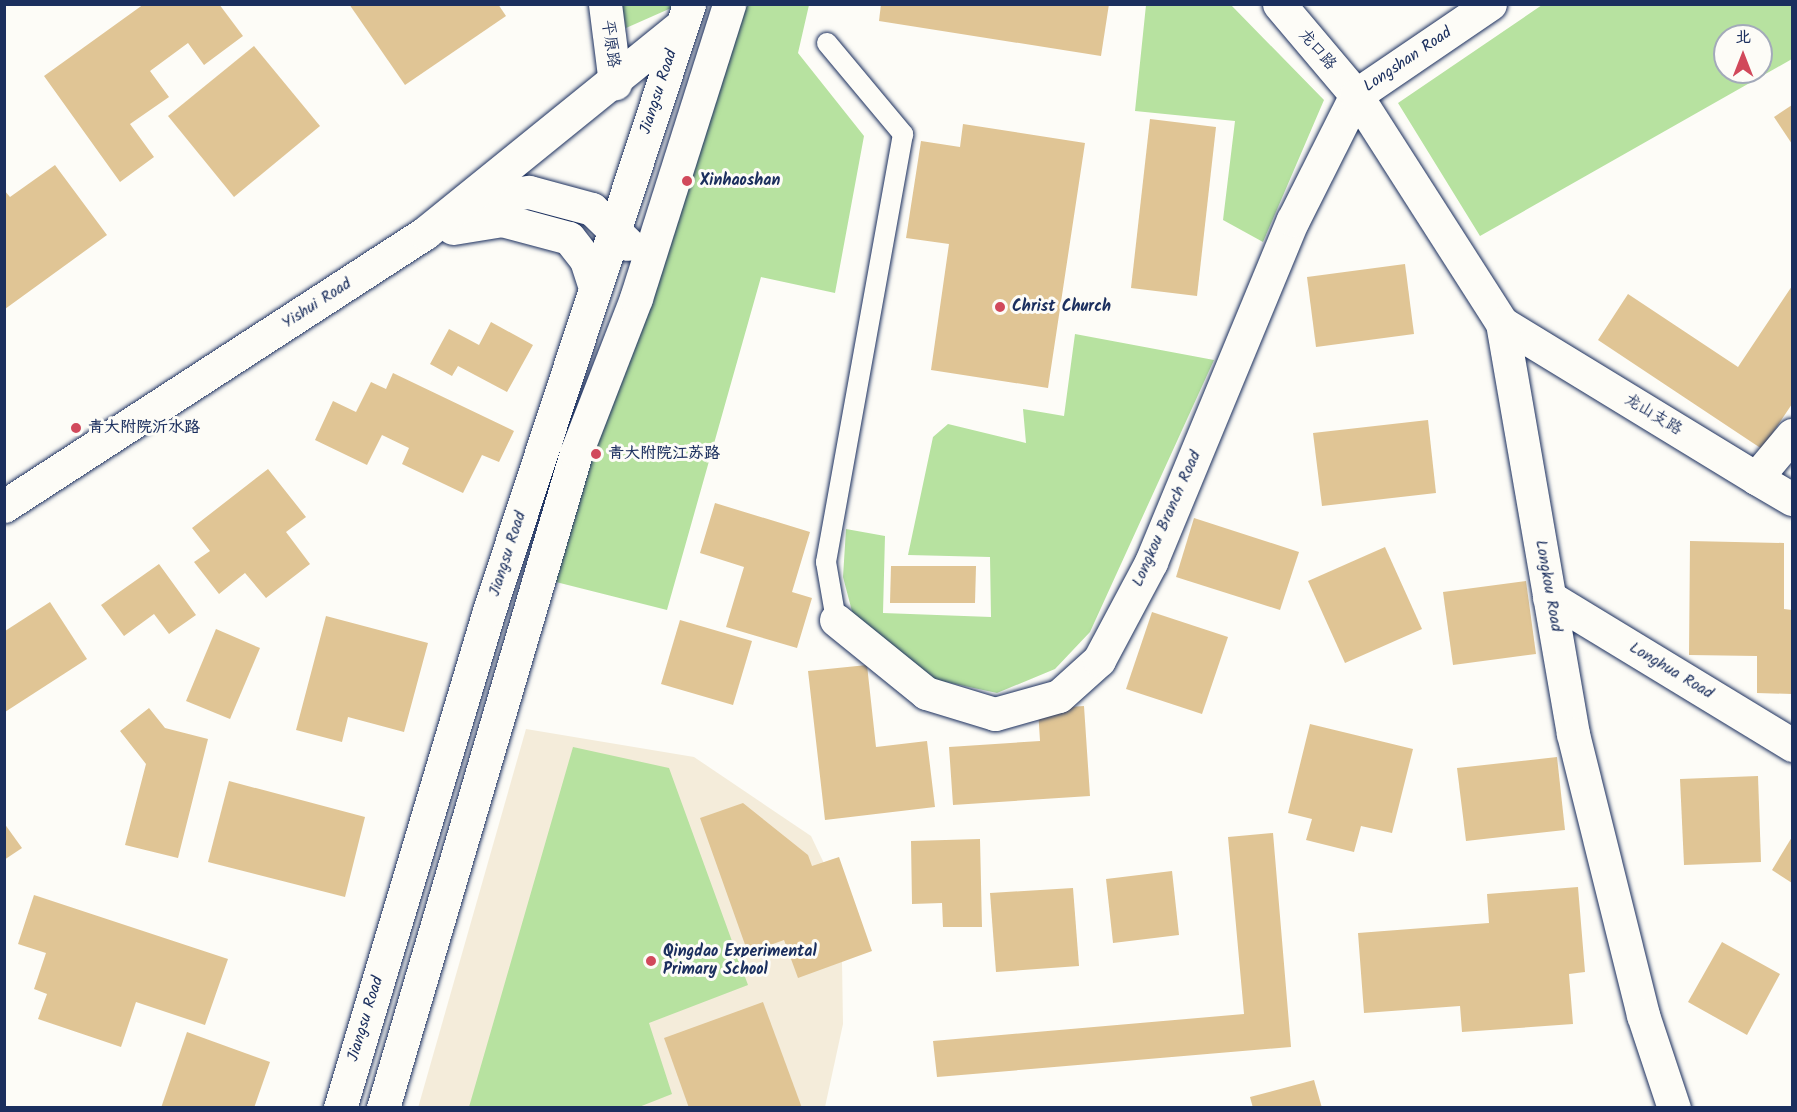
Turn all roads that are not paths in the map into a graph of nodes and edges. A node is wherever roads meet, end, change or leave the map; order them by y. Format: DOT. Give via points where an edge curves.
graph roads {
  1 [pos="605,4"];
  2 [pos="729,4"];
  3 [pos="1279,4"];
  4 [pos="1490,4"];
  5 [pos="691,11"];
  6 [pos="827,43"];
  7 [pos="615,83"];
  8 [pos="1356,95"];
  9 [pos="614,230"];
  10 [pos="425,233"];
  11 [pos="596,288"];
  12 [pos="636,298"];
  13 [pos="1502,323"];
  14 [pos="1792,435"];
  15 [pos="1756,478"];
  16 [pos="1792,499"];
  17 [pos="4,506"];
  18 [pos="1550,597"];
  19 [pos="836,620"];
  20 [pos="1792,746"];
  21 [pos="340,1107"];
  22 [pos="383,1107"];
  23 [pos="1674,1107"];
  1 -- 7 [label="main road, 平原路"];
  2 -- 12 [label="main road"];
  3 -- 8 [label="main road, 龙口路"];
  4 -- 8 [label="main road, Longshan Road"];
  5 -- 7 [label="main road, Yishui Road"];
  5 -- 9 [label="main road, Jiangsu Road"];
  6 -- 19 [label="lane" via="903,135 826,562"];
  7 -- 10 [label="main road, Yishui Road"];
  8 -- 13 [label="main road, Longkou Road"];
  8 -- 19 [label="main road, Longkou Branch Road" via="1293,220 1151,562 1099,660 1059,696 995,714 926,693"];
  9 -- 10 [label="main road" via="592,209 529,192 492,197"];
  9 -- 11 [label="main road, Jiangsu Road"];
  9 -- 12 [label="main road" via="637,252"];
  10 -- 11 [label="main road" via="502,220 569,237 586,260"];
  10 -- 17 [label="main road, Yishui Road"];
  11 -- 21 [label="main road, Jiangsu Road" via="489,611"];
  12 -- 22 [label="main road" via="576,453"];
  13 -- 15 [label="main road, 龙山支路"];
  13 -- 18 [label="main road, Longkou Road"];
  14 -- 15 [label="main road"];
  15 -- 16 [label="main road, 龙山支路"];
  18 -- 20 [label="main road, Longhua Road"];
  18 -- 23 [label="main road, Longkou Road" via="1573,734 1643,1015"];
}
